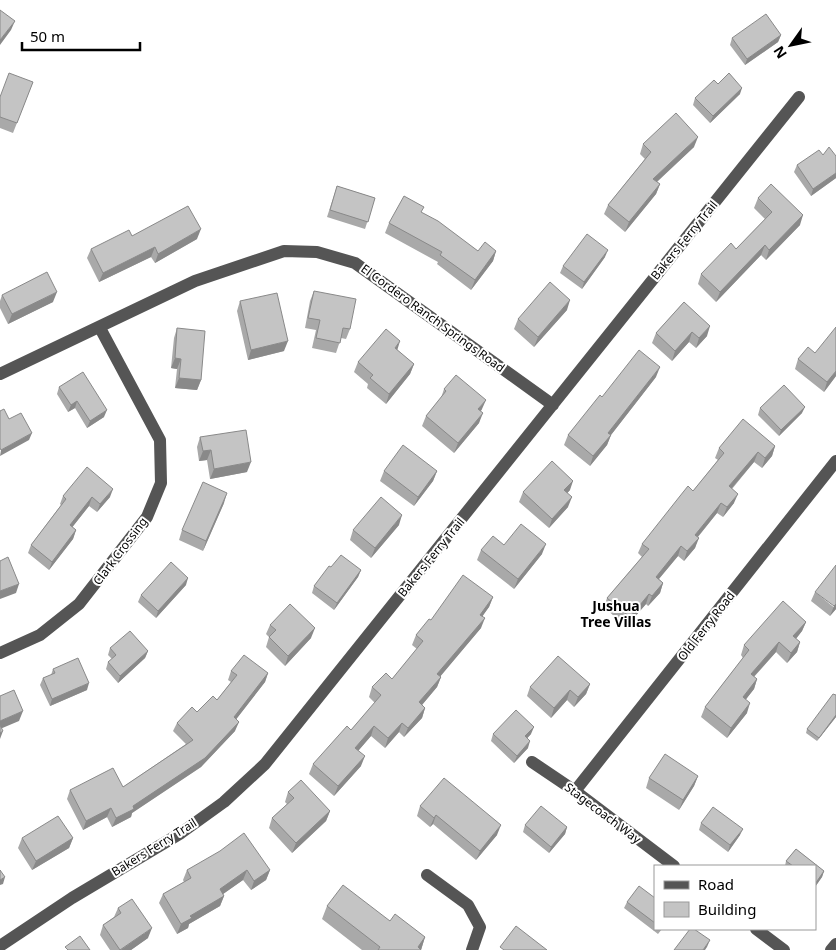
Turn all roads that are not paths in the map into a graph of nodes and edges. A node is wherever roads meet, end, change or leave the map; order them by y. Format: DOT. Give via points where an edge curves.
graph roads {
  1 [pos="799,97"];
  2 [pos="100,328"];
  3 [pos="0,374"];
  4 [pos="553,405"];
  5 [pos="836,460"];
  6 [pos="0,653"];
  7 [pos="532,762"];
  8 [pos="575,791"];
  9 [pos="673,865"];
  10 [pos="427,875"];
  11 [pos="757,930"];
  12 [pos="836,944"];
  13 [pos="0,946"];
  14 [pos="472,950"];
  15 [pos="784,950"];
  16 [pos="831,950"];
  1 -- 4 [label="street, Bakers Ferry Trail"];
  2 -- 3 [label="street, El Cordero Ranch Springs Road"];
  2 -- 4 [label="street, El Cordero Ranch Springs Road" via="195,281 284,251 317,252 355,263"];
  2 -- 6 [label="street, Clark Crossing" via="160,440 161,484 147,517 79,604 40,635"];
  4 -- 13 [label="street, Bakers Ferry Trail" via="265,764 224,802 181,833 72,898"];
  5 -- 8 [label="street, Old Ferry Road"];
  7 -- 8 [label="street, Stagecoach Way"];
  8 -- 9 [label="street, Stagecoach Way"];
  10 -- 14 [label="street" via="468,905 480,927"];
  11 -- 15 [label="street"];
  12 -- 16 [label="street"];
}
